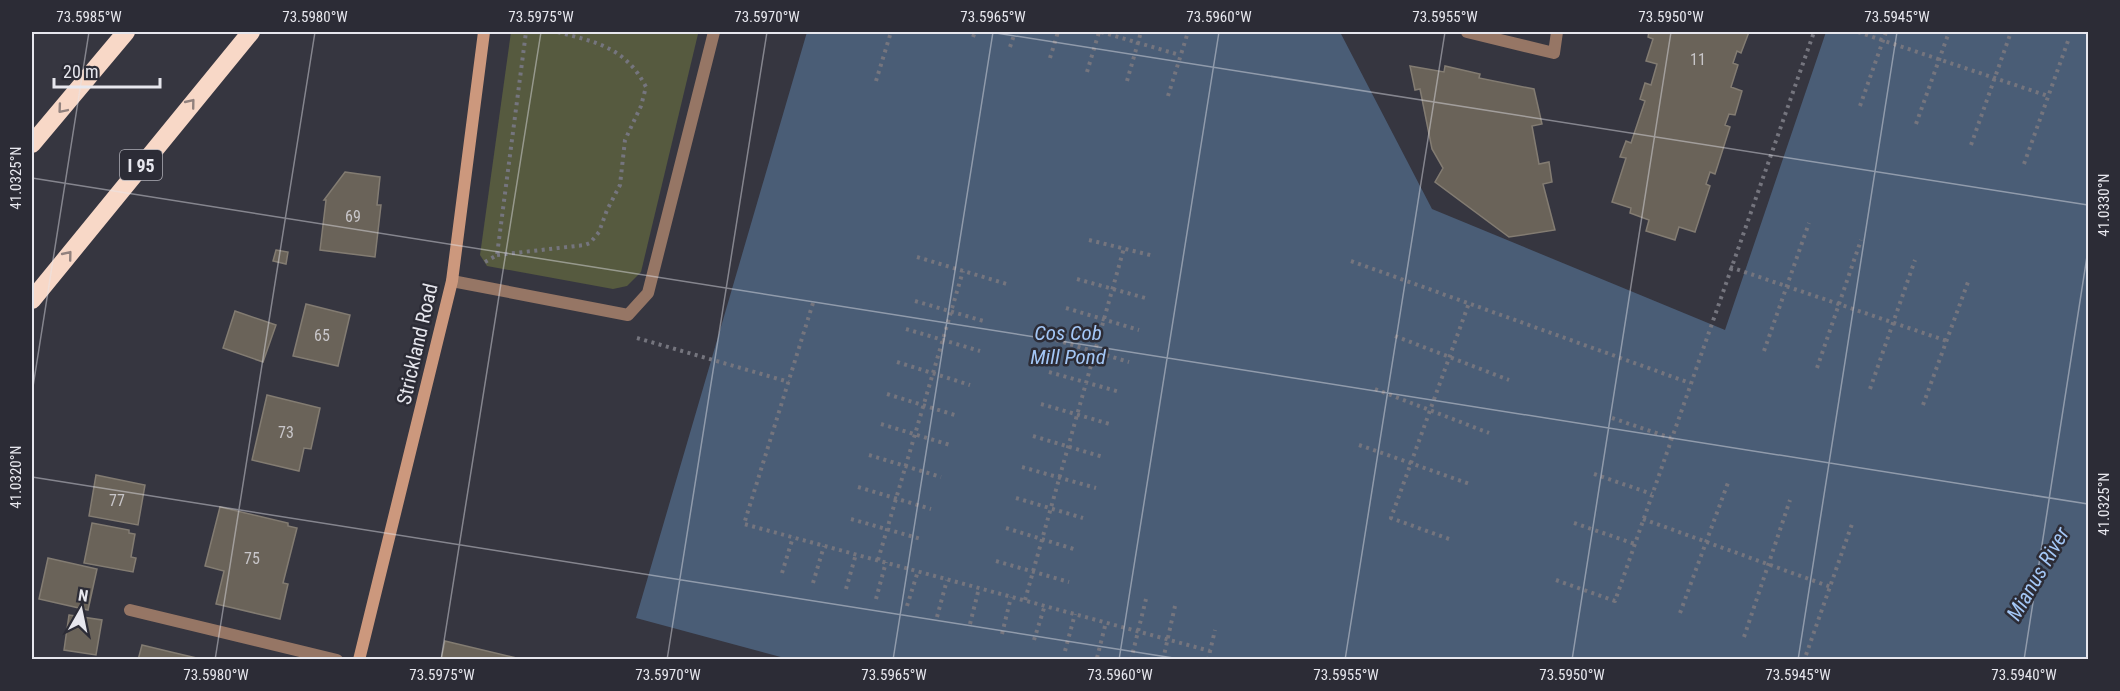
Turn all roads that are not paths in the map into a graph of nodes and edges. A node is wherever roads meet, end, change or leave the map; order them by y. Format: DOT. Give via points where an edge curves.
graph roads {
  1 [pos="126,32"];
  2 [pos="251,32"];
  3 [pos="484,32"];
  4 [pos="714,32"];
  5 [pos="1467,32"];
  6 [pos="1557,32"];
  7 [pos="32,144"];
  8 [pos="452,281"];
  9 [pos="32,300"];
  10 [pos="130,610"];
  11 [pos="337,660"];
  12 [pos="359,660"];
  1 -- 7 [label="highway, one-way"];
  9 -- 2 [label="highway, I 95, one-way"];
  3 -- 8 [label="main road, Strickland Road"];
  4 -- 8 [label="lane" via="648,293 627,315"];
  5 -- 6 [label="lane" via="1554,53"];
  8 -- 12 [label="main road, Strickland Road"];
  10 -- 11 [label="lane"];
}
